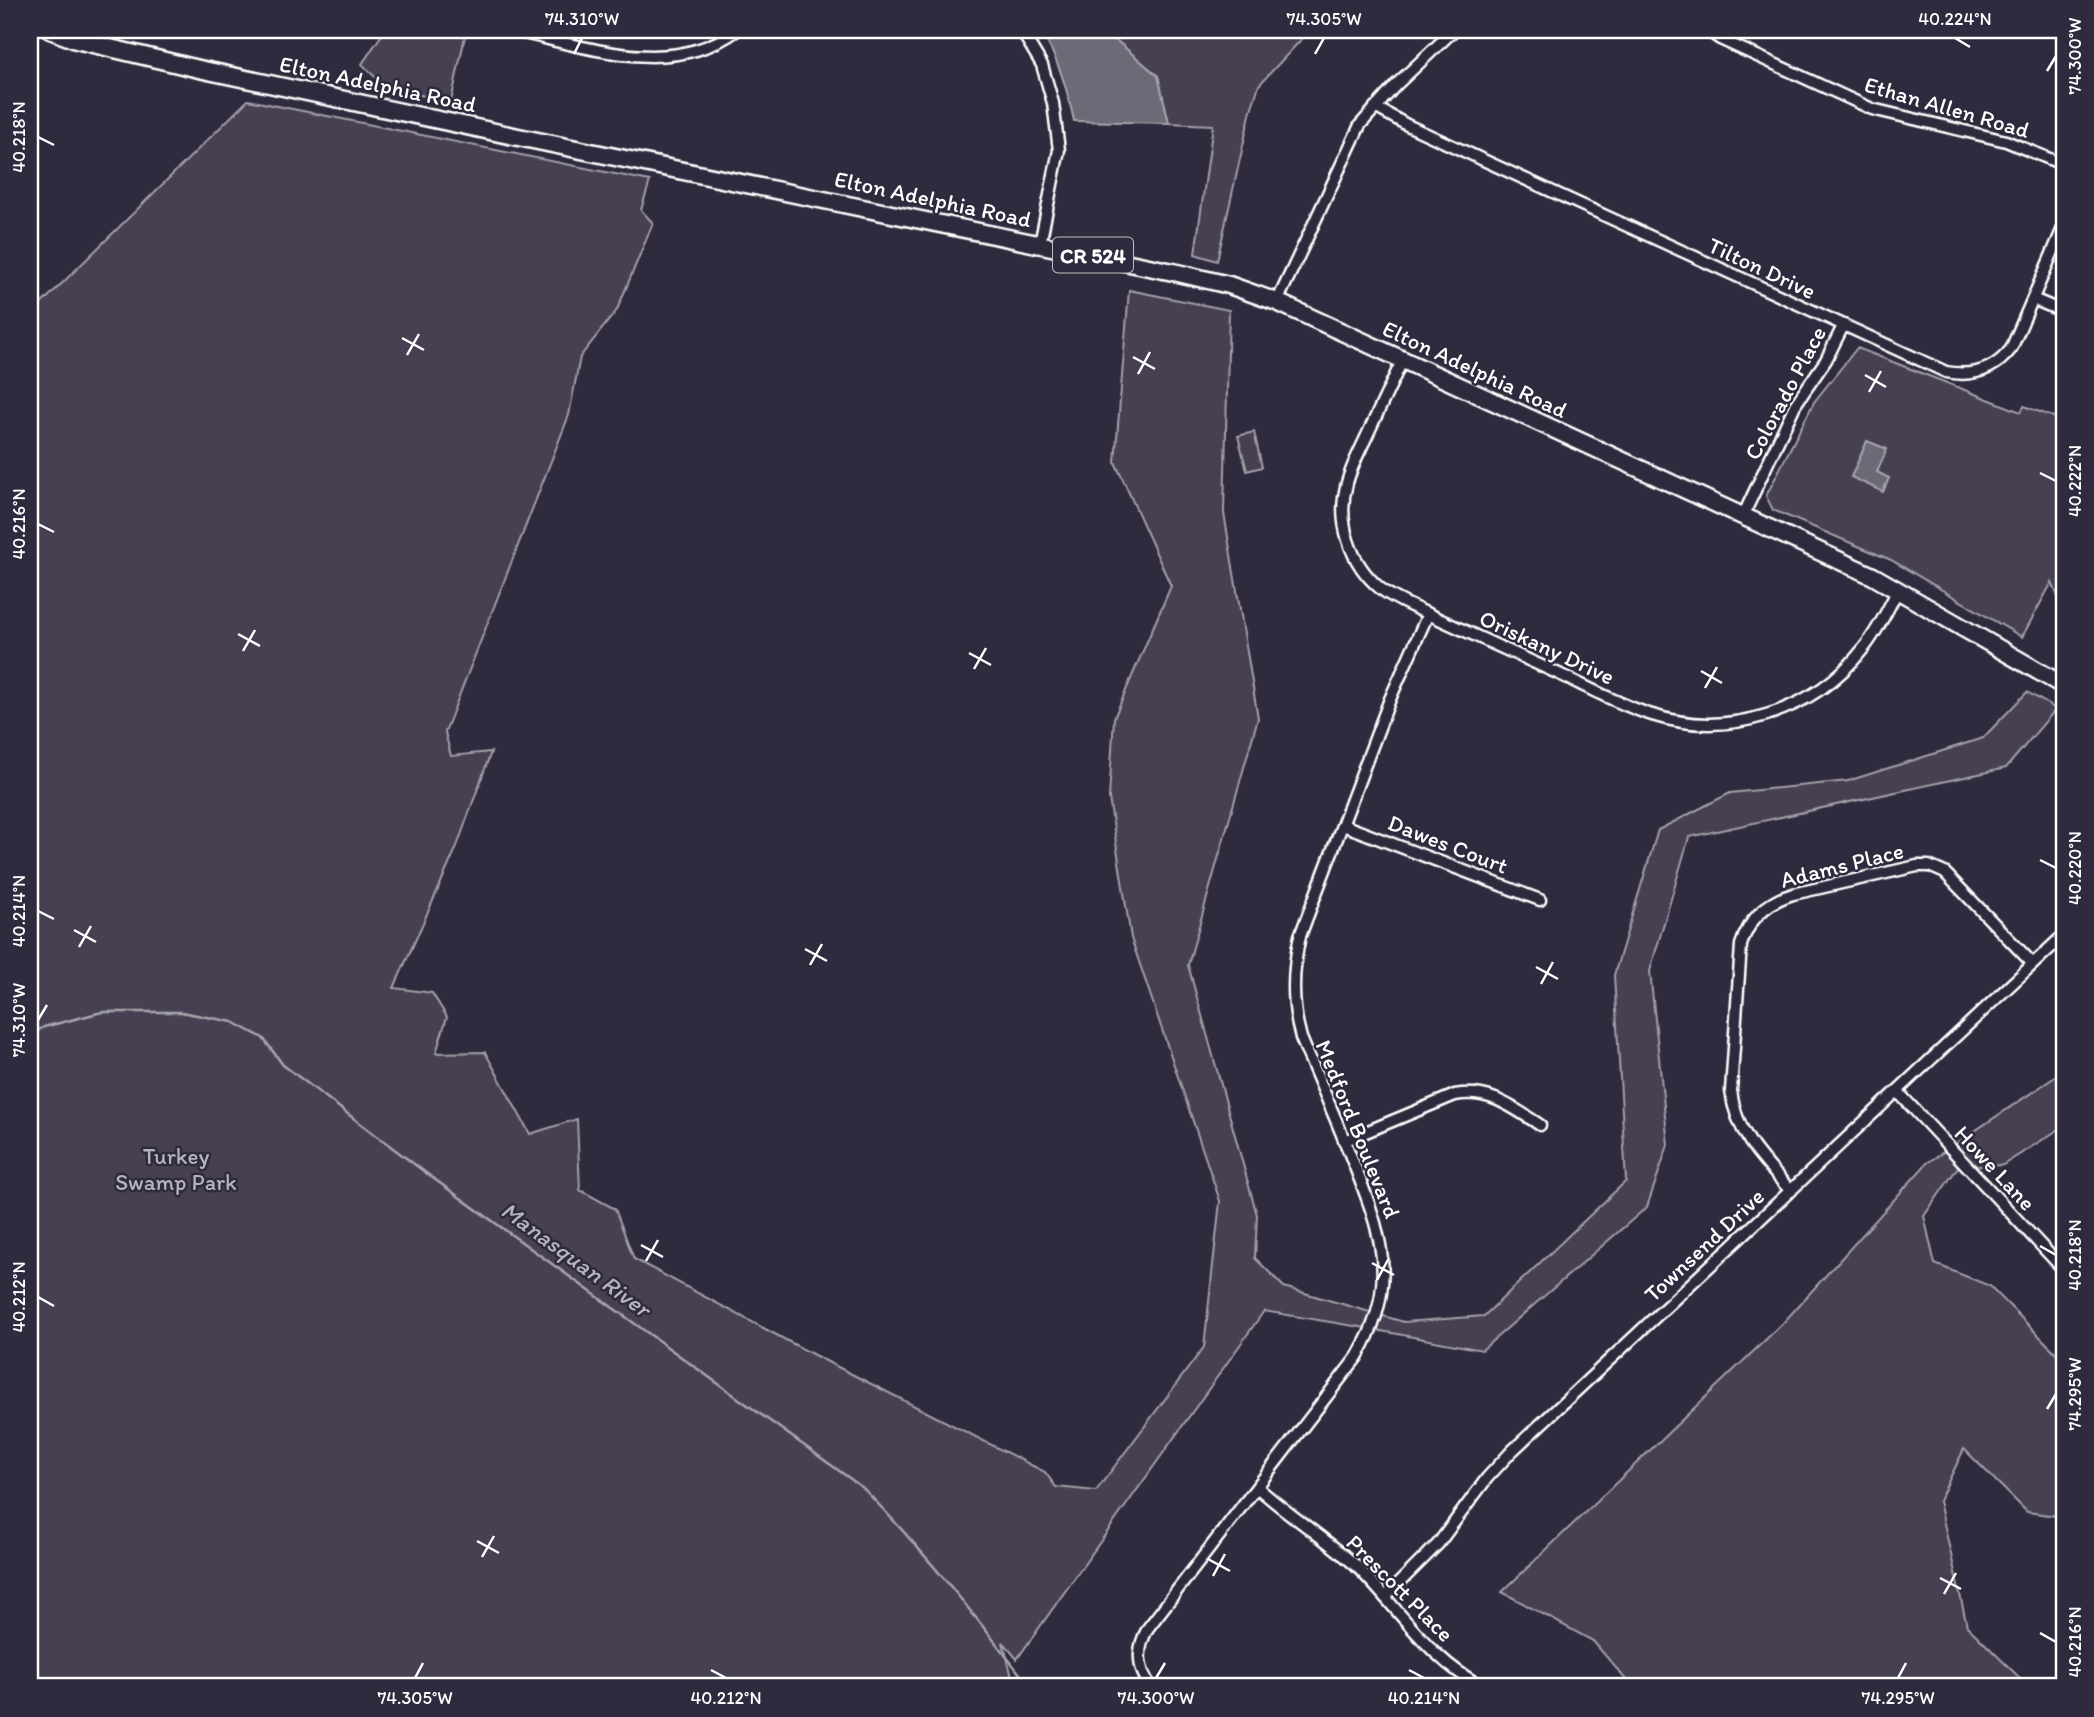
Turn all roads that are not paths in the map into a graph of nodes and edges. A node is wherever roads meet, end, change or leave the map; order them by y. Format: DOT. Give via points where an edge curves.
graph roads {
  1 [pos="50,30"];
  2 [pos="509,30"];
  3 [pos="737,30"];
  4 [pos="1021,30"];
  5 [pos="1454,30"];
  6 [pos="1707,30"];
  7 [pos="1375,107"];
  8 [pos="2064,165"];
  9 [pos="2064,226"];
  10 [pos="1040,244"];
  11 [pos="2034,299"];
  12 [pos="1277,302"];
  13 [pos="2064,312"];
  14 [pos="1843,326"];
  15 [pos="1402,361"];
  16 [pos="1743,516"];
  17 [pos="1898,590"];
  18 [pos="1428,614"];
  19 [pos="2064,686"];
  20 [pos="1343,825"];
  21 [pos="1540,900"];
  22 [pos="2064,935"];
  23 [pos="2033,964"];
  24 [pos="1897,1091"];
  25 [pos="1540,1125"];
  26 [pos="1344,1141"];
  27 [pos="1791,1191"];
  28 [pos="2064,1270"];
  29 [pos="1257,1487"];
  30 [pos="1385,1597"];
  31 [pos="1151,1687"];
  32 [pos="1484,1687"];
  1 -- 10 [label="main road, Elton Adelphia Road / CR 524" via="212,72"];
  2 -- 3 [label="street" via="632,56 657,57 707,47"];
  4 -- 10 [label="street" via="1042,65 1059,150"];
  5 -- 7 [label="street"];
  6 -- 8 [label="street, Ethan Allen Road" via="1872,108 2006,141"];
  7 -- 12 [label="street" via="1343,156"];
  7 -- 14 [label="street, Tilton Drive"];
  9 -- 11 [label="street, Tilton Drive"];
  10 -- 12 [label="main road, Elton Adelphia Road / CR 524" via="1200,278"];
  11 -- 13 [label="street"];
  11 -- 14 [label="street, Tilton Drive" via="2007,355 1969,375 1945,373"];
  12 -- 15 [label="main road, Elton Adelphia Road / CR 524"];
  14 -- 16 [label="street, Colorado Place" via="1796,405"];
  15 -- 16 [label="main road, Elton Adelphia Road / CR 524"];
  15 -- 18 [label="street, Oriskany Drive" via="1350,474 1343,502 1344,525 1354,556 1373,582"];
  16 -- 17 [label="main road, Elton Adelphia Road / CR 524"];
  17 -- 18 [label="street, Oriskany Drive" via="1864,648 1819,691 1775,712 1728,723 1653,715"];
  17 -- 19 [label="main road, Elton Adelphia Road / CR 524"];
  18 -- 20 [label="street, Medford Boulevard"];
  20 -- 21 [label="street, Dawes Court"];
  20 -- 26 [label="street, Medford Boulevard" via="1300,936 1293,986 1301,1038"];
  22 -- 23 [label="street, Townsend Drive"];
  23 -- 24 [label="street, Townsend Drive"];
  23 -- 27 [label="street, Adams Place" via="1945,873 1929,866 1793,894 1764,909 1741,945 1731,1091 1748,1141"];
  24 -- 27 [label="street, Townsend Drive"];
  24 -- 28 [label="street, Howe Lane"];
  25 -- 26 [label="street" via="1493,1096 1468,1093"];
  26 -- 29 [label="street, Medford Boulevard" via="1382,1245 1383,1276 1374,1324 1357,1357"];
  27 -- 30 [label="street, Townsend Drive" via="1511,1451 1438,1544"];
  29 -- 30 [label="street, Prescott Place" via="1349,1560"];
  29 -- 31 [label="street, Medford Boulevard" via="1142,1637 1139,1658"];
  30 -- 32 [label="street, Prescott Place" via="1447,1664"];
}
